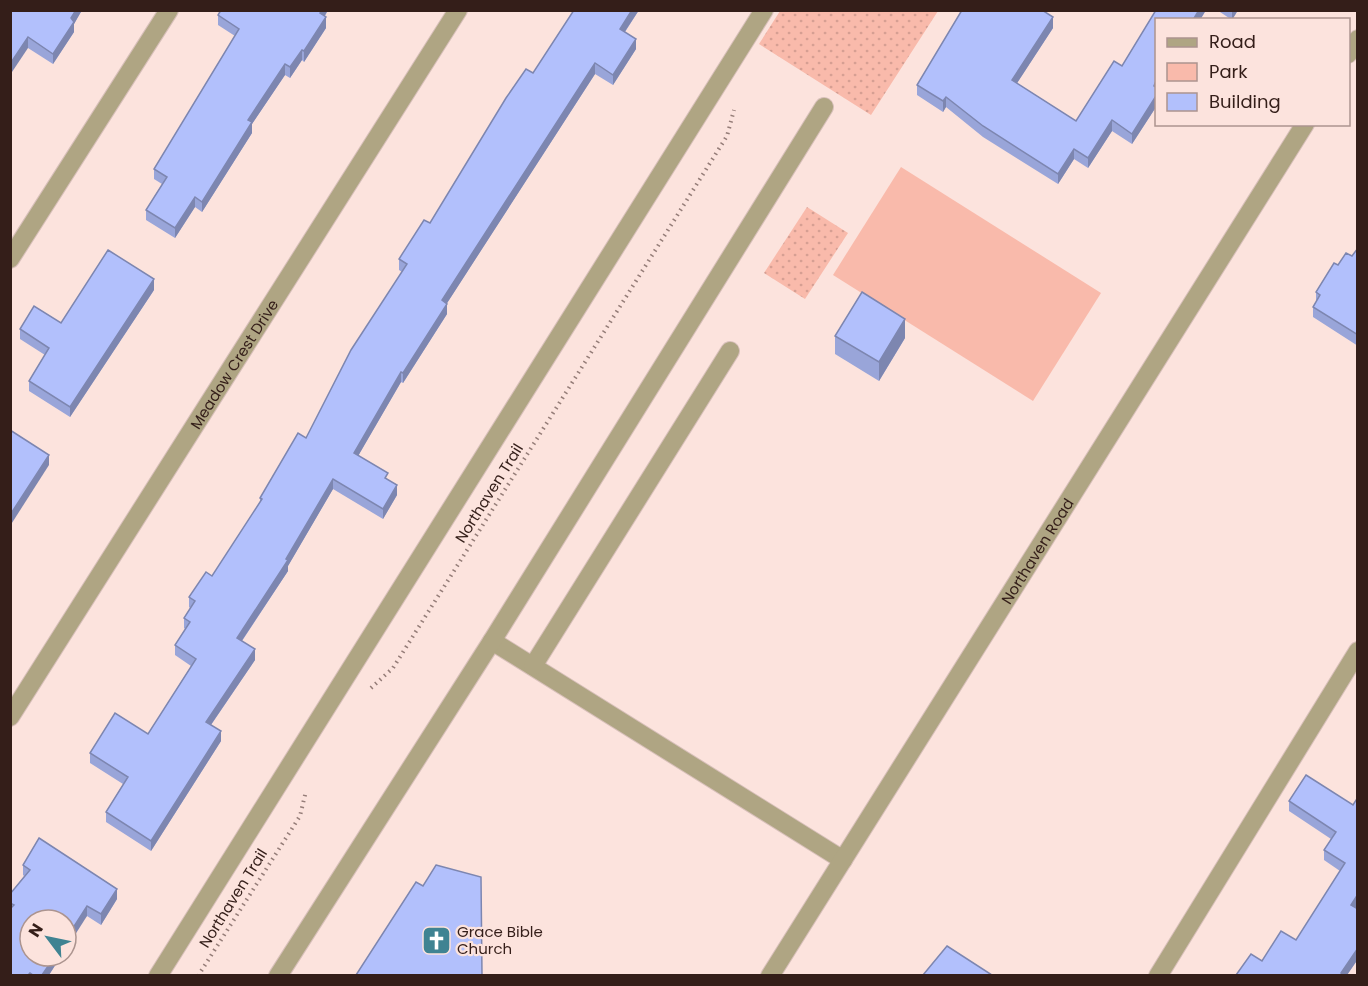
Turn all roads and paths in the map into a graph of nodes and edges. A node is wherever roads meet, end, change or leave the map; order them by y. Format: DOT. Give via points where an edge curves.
graph roads {
  1 [pos="169,10"];
  2 [pos="458,10"];
  3 [pos="764,10"];
  4 [pos="824,107"];
  5 [pos="735,108"];
  6 [pos="1304,126"];
  7 [pos="10,258"];
  8 [pos="730,351"];
  9 [pos="492,641"];
  10 [pos="1358,651"];
  11 [pos="533,666"];
  12 [pos="365,692"];
  13 [pos="10,717"];
  14 [pos="306,789"];
  15 [pos="843,860"];
  16 [pos="158,975"];
  17 [pos="198,975"];
  18 [pos="278,975"];
  19 [pos="770,975"];
  20 [pos="1158,975"];
  1 -- 7 [label="street"];
  2 -- 13 [label="street, Meadow Crest Drive"];
  3 -- 16 [label="street"];
  4 -- 9 [label="street"];
  5 -- 12 [label="path, Northaven Trail" via="728,136 393,668"];
  6 -- 15 [label="street, Northaven Road"];
  8 -- 11 [label="street"];
  9 -- 11 [label="street"];
  9 -- 18 [label="street"];
  10 -- 20 [label="street"];
  11 -- 15 [label="street"];
  14 -- 17 [label="path, Northaven Trail" via="300,816"];
  15 -- 19 [label="street, Northaven Road"];
}
